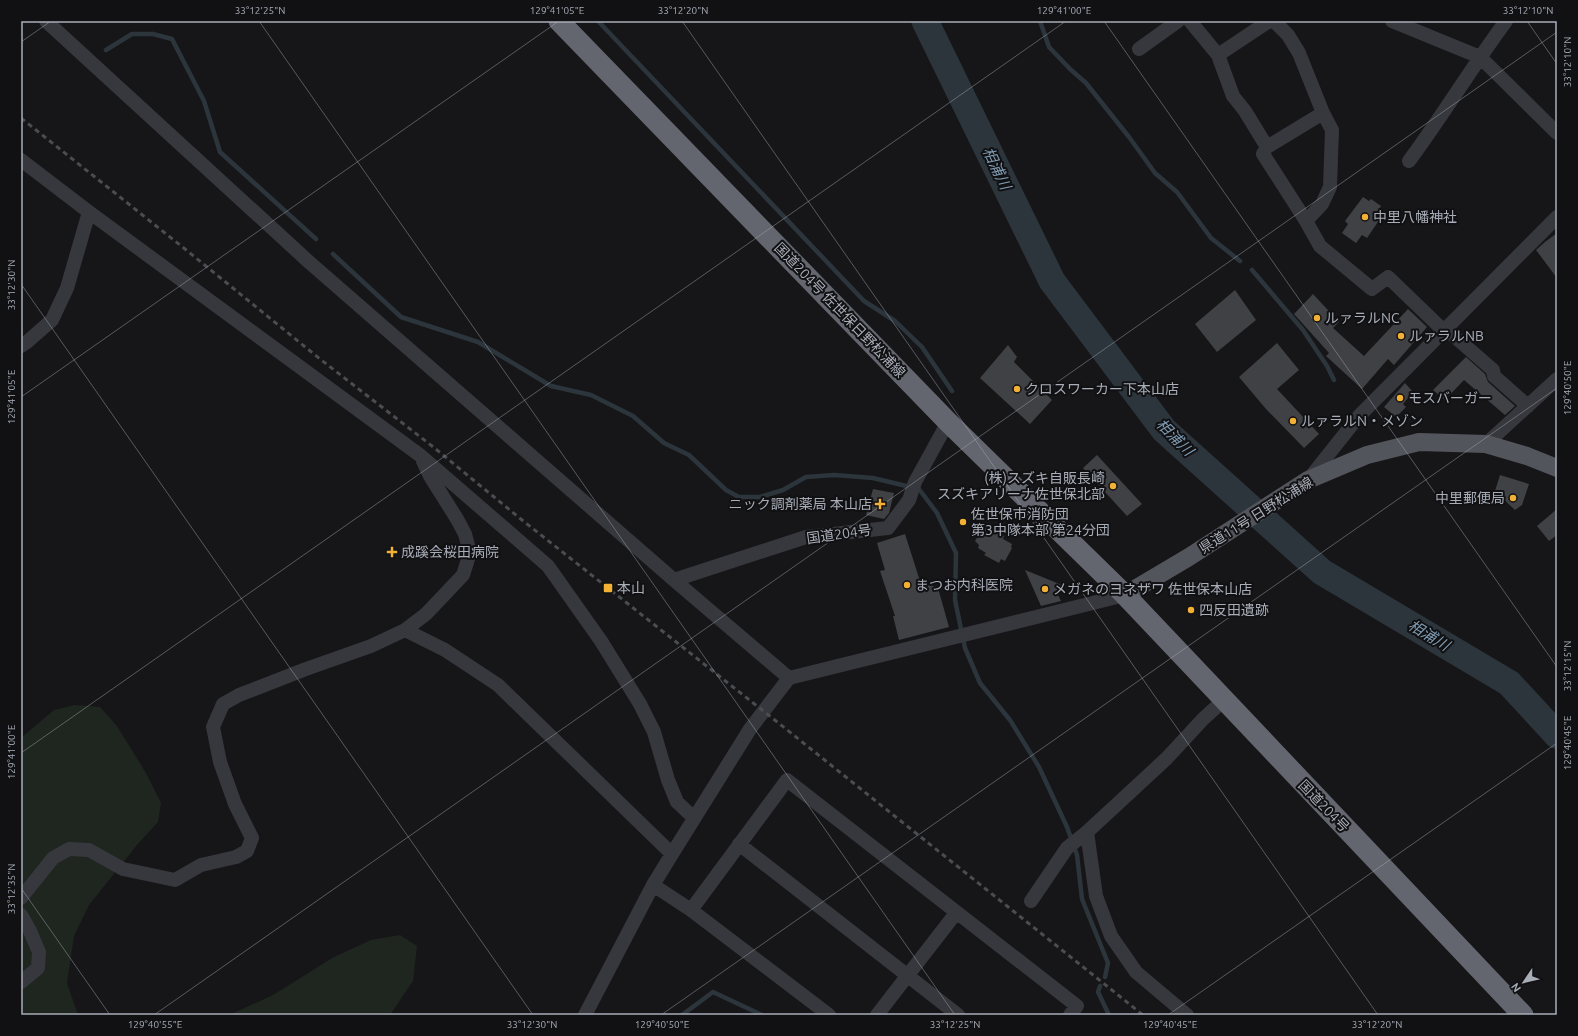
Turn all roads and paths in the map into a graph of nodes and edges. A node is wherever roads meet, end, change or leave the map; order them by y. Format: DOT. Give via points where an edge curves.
graph roads {
  1 [pos="46,21"];
  2 [pos="559,21"];
  3 [pos="1178,21"];
  4 [pos="1190,21"];
  5 [pos="1269,21"];
  6 [pos="1274,21"];
  7 [pos="1392,21"];
  8 [pos="1506,21"];
  9 [pos="1139,49"];
  10 [pos="1218,55"];
  11 [pos="1480,57"];
  12 [pos="1323,113"];
  13 [pos="1557,133"];
  14 [pos="1267,147"];
  15 [pos="21,160"];
  16 [pos="1409,161"];
  17 [pos="89,212"];
  18 [pos="1557,217"];
  19 [pos="1306,221"];
  20 [pos="1445,330"];
  21 [pos="21,346"];
  22 [pos="1557,379"];
  23 [pos="1528,406"];
  24 [pos="948,422"];
  25 [pos="1486,444"];
  26 [pos="421,456"];
  27 [pos="1557,468"];
  28 [pos="1308,480"];
  29 [pos="674,580"];
  30 [pos="1125,595"];
  31 [pos="405,630"];
  32 [pos="789,678"];
  33 [pos="1224,700"];
  34 [pos="694,818"];
  35 [pos="1087,832"];
  36 [pos="739,844"];
  37 [pos="672,854"];
  38 [pos="654,885"];
  39 [pos="21,898"];
  40 [pos="1031,901"];
  41 [pos="691,910"];
  42 [pos="956,913"];
  43 [pos="21,915"];
  44 [pos="908,976"];
  45 [pos="21,982"];
  46 [pos="585,1015"];
  47 [pos="829,1015"];
  48 [pos="877,1015"];
  49 [pos="958,1015"];
  50 [pos="1070,1015"];
  51 [pos="1187,1015"];
  52 [pos="1524,1015"];
  1 -- 29 [label="street" via="299,253"];
  2 -- 24 [label="highway, 国道204号 佐世保日野松浦線"];
  3 -- 9 [label="street"];
  4 -- 10 [label="street"];
  5 -- 10 [label="street"];
  6 -- 12 [label="street" via="1288,35 1299,53"];
  7 -- 11 [label="street"];
  8 -- 11 [label="street"];
  10 -- 14 [label="street" via="1233,96"];
  11 -- 13 [label="street"];
  11 -- 16 [label="street"];
  12 -- 14 [label="street"];
  12 -- 19 [label="street" via="1332,130 1330,187 1322,204"];
  14 -- 19 [label="street" via="1263,154"];
  15 -- 17 [label="street"];
  17 -- 21 [label="street" via="67,288 52,320"];
  17 -- 26 [label="street"];
  18 -- 20 [label="street"];
  19 -- 20 [label="street" via="1320,246 1372,289 1388,277"];
  20 -- 23 [label="street" via="1493,370 1494,376"];
  20 -- 28 [label="street" via="1360,416"];
  22 -- 23 [label="street"];
  23 -- 25 [label="street"];
  24 -- 29 [label="street, 国道204号" via="915,482 909,500 888,528 806,537"];
  24 -- 30 [label="highway, 国道204号 佐世保日野松浦線"];
  25 -- 27 [label="main road, 県道11号 日野松浦線"];
  25 -- 28 [label="main road, 県道11号 日野松浦線" via="1419,442 1367,455"];
  26 -- 31 [label="street" via="465,534 470,553 463,575 426,614"];
  26 -- 34 [label="street" via="548,566 601,641 640,704 654,732 677,802"];
  28 -- 30 [label="main road, 県道11号 日野松浦線"];
  29 -- 32 [label="street"];
  30 -- 32 [label="street"];
  30 -- 33 [label="highway, 国道204号"];
  31 -- 37 [label="street" via="445,650 498,685"];
  31 -- 39 [label="street" via="371,646 239,695 223,704 213,727 220,762 235,804 252,838 247,850 236,857 201,865 176,880 123,869 89,850 69,849 53,858"];
  32 -- 34 [label="street" via="750,729"];
  33 -- 35 [label="street" via="1167,758"];
  33 -- 52 [label="highway, 国道204号"];
  34 -- 37 [label="street"];
  35 -- 40 [label="street" via="1067,848"];
  35 -- 51 [label="street" via="1096,896 1111,936 1136,972"];
  36 -- 41 [label="street"];
  36 -- 42 [label="street" via="787,780"];
  36 -- 44 [label="street"];
  37 -- 38 [label="street"];
  38 -- 41 [label="street"];
  38 -- 46 [label="street"];
  41 -- 47 [label="street"];
  42 -- 44 [label="street"];
  42 -- 50 [label="street" via="1077,1006"];
  43 -- 45 [label="street" via="39,952 38,968"];
  44 -- 48 [label="street"];
  44 -- 49 [label="street"];
}
